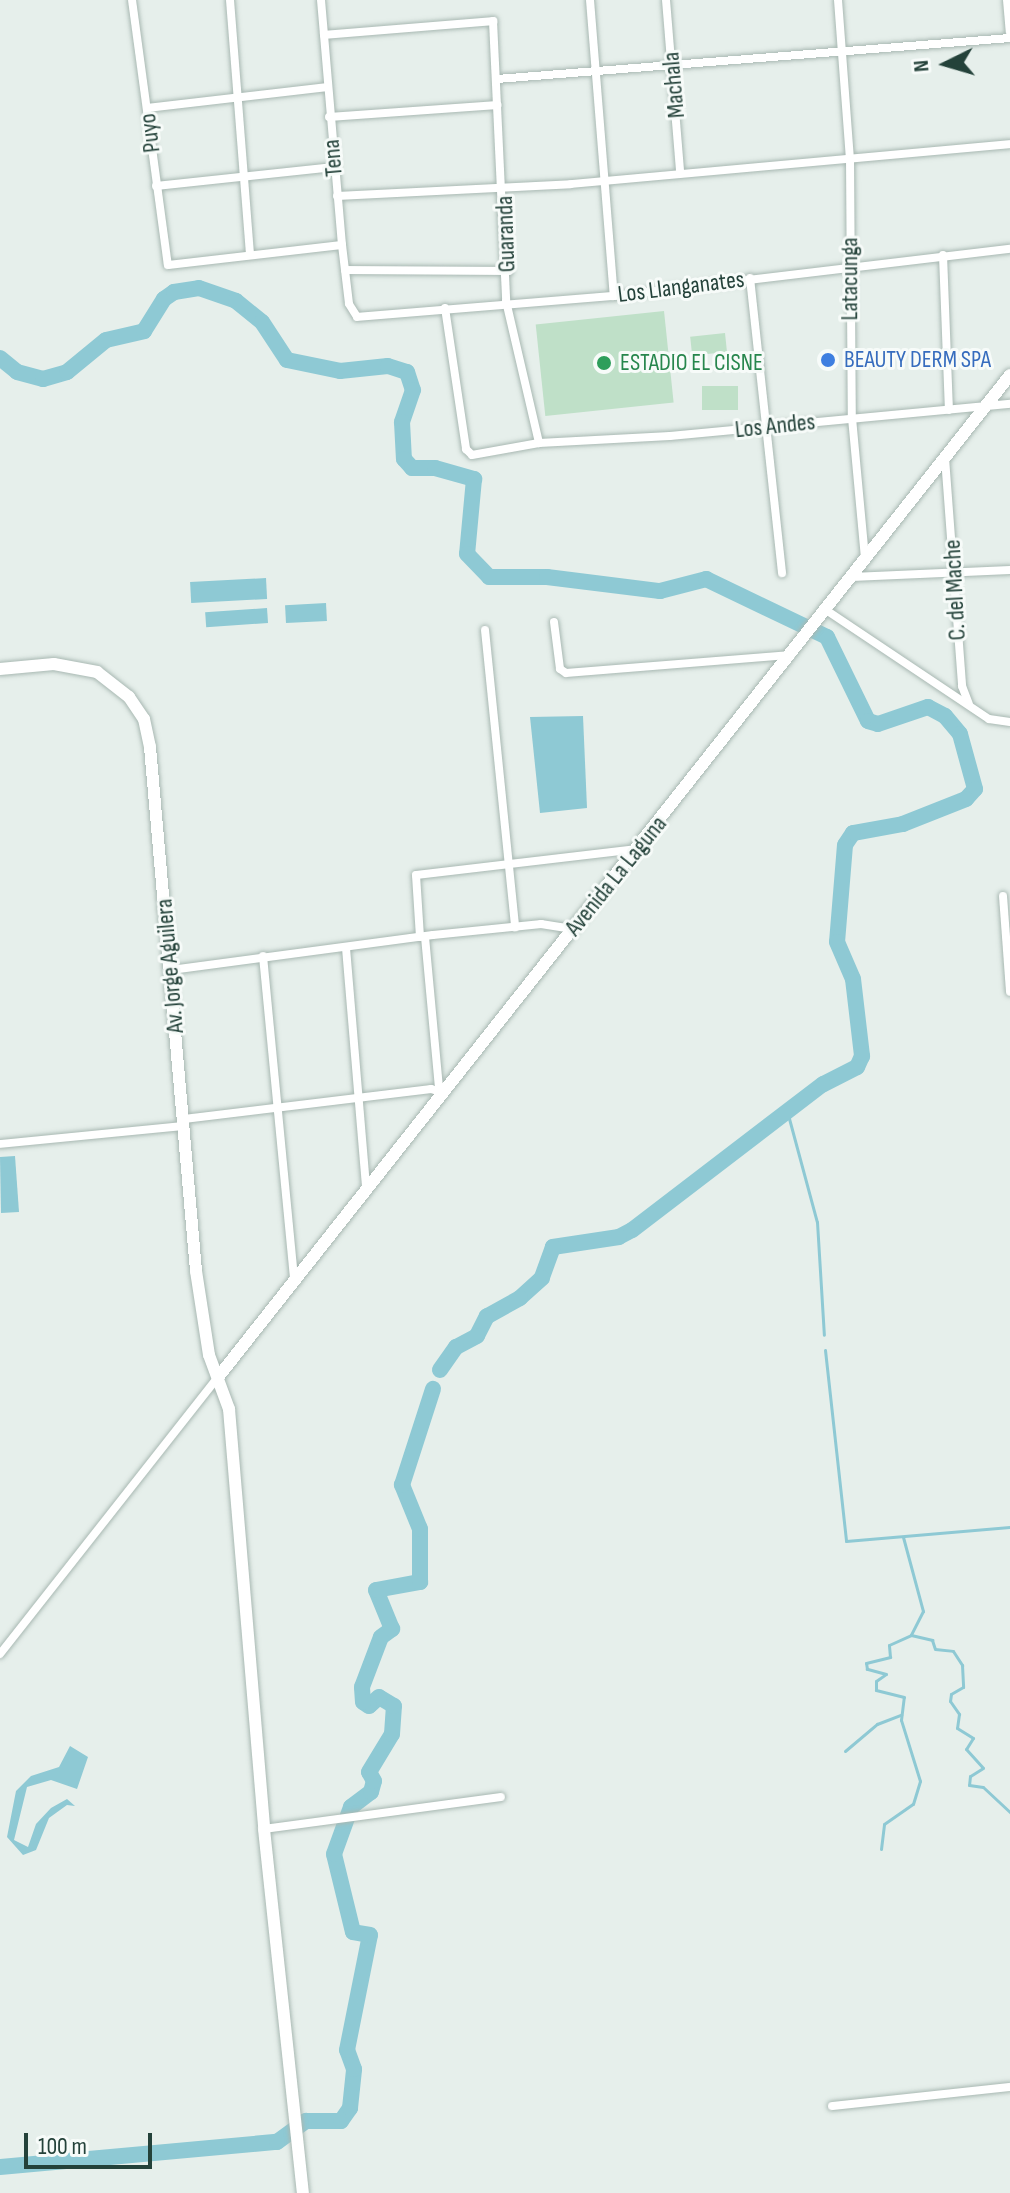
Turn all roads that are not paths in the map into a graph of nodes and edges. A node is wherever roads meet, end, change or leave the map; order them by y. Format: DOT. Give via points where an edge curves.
graph roads {
  1 [pos="132,0"];
  2 [pos="230,0"];
  3 [pos="321,0"];
  4 [pos="590,0"];
  5 [pos="666,0"];
  6 [pos="838,0"];
  7 [pos="1007,0"];
  8 [pos="1010,32"];
  9 [pos="324,35"];
  10 [pos="1010,38"];
  11 [pos="842,49"];
  12 [pos="672,61"];
  13 [pos="594,69"];
  14 [pos="497,79"];
  15 [pos="328,87"];
  16 [pos="235,99"];
  17 [pos="498,105"];
  18 [pos="147,108"];
  19 [pos="329,117"];
  20 [pos="1010,144"];
  21 [pos="850,158"];
  22 [pos="334,167"];
  23 [pos="680,170"];
  24 [pos="244,175"];
  25 [pos="604,179"];
  26 [pos="156,186"];
  27 [pos="504,186"];
  28 [pos="337,196"];
  29 [pos="342,245"];
  30 [pos="1010,249"];
  31 [pos="250,253"];
  32 [pos="943,255"];
  33 [pos="849,269"];
  34 [pos="345,270"];
  35 [pos="509,271"];
  36 [pos="750,278"];
  37 [pos="614,296"];
  38 [pos="506,301"];
  39 [pos="445,308"];
  40 [pos="353,314"];
  41 [pos="1010,375"];
  42 [pos="1010,404"];
  43 [pos="984,406"];
  44 [pos="949,410"];
  45 [pos="852,418"];
  46 [pos="762,427"];
  47 [pos="539,443"];
  48 [pos="945,458"];
  49 [pos="865,558"];
  50 [pos="1010,570"];
  51 [pos="782,573"];
  52 [pos="953,574"];
  53 [pos="852,577"];
  54 [pos="823,615"];
  55 [pos="554,622"];
  56 [pos="485,630"];
  57 [pos="792,655"];
  58 [pos="0,669"];
  59 [pos="969,704"];
  60 [pos="1010,722"];
  61 [pos="638,849"];
  62 [pos="507,864"];
  63 [pos="1003,896"];
  64 [pos="515,927"];
  65 [pos="574,929"];
  66 [pos="422,937"];
  67 [pos="346,948"];
  68 [pos="263,956"];
  69 [pos="171,970"];
  70 [pos="1010,992"];
  71 [pos="441,1091"];
  72 [pos="359,1099"];
  73 [pos="279,1108"];
  74 [pos="184,1122"];
  75 [pos="0,1144"];
  76 [pos="366,1187"];
  77 [pos="294,1281"];
  78 [pos="219,1376"];
  79 [pos="0,1654"];
  80 [pos="501,1797"];
  81 [pos="264,1829"];
  82 [pos="1010,2087"];
  83 [pos="832,2106"];
  84 [pos="303,2193"];
  1 -- 18 [label="street, Puyo"];
  2 -- 16 [label="street"];
  3 -- 9 [label="street, Tena"];
  4 -- 13 [label="street"];
  5 -- 12 [label="street, Machala"];
  6 -- 11 [label="street, Latacunga"];
  7 -- 8 [label="street"];
  9 -- 14 [label="street, Guaranda" via="493,21"];
  9 -- 15 [label="street, Tena"];
  10 -- 11 [label="street"];
  11 -- 12 [label="street"];
  11 -- 21 [label="street, Latacunga"];
  12 -- 13 [label="street"];
  12 -- 23 [label="street, Machala"];
  13 -- 14 [label="street"];
  13 -- 25 [label="street"];
  14 -- 17 [label="street, Guaranda"];
  15 -- 16 [label="street"];
  15 -- 19 [label="street, Tena"];
  16 -- 18 [label="street"];
  16 -- 24 [label="street"];
  17 -- 19 [label="street"];
  17 -- 27 [label="street, Guaranda"];
  18 -- 26 [label="street, Puyo"];
  19 -- 22 [label="street, Tena"];
  20 -- 21 [label="street"];
  21 -- 23 [label="street"];
  21 -- 33 [label="street, Latacunga"];
  22 -- 24 [label="street"];
  22 -- 28 [label="street, Tena"];
  23 -- 25 [label="street"];
  24 -- 26 [label="street"];
  24 -- 31 [label="street"];
  25 -- 27 [label="street"];
  25 -- 37 [label="street"];
  26 -- 31 [label="street, Puyo" via="168,265"];
  27 -- 28 [label="street"];
  27 -- 35 [label="street, Guaranda"];
  28 -- 29 [label="street, Tena"];
  29 -- 31 [label="street"];
  29 -- 34 [label="street, Tena"];
  30 -- 32 [label="street, Los Llanganates"];
  32 -- 33 [label="street, Los Llanganates"];
  32 -- 44 [label="street"];
  33 -- 36 [label="street, Los Llanganates"];
  33 -- 45 [label="street, Latacunga"];
  34 -- 35 [label="street"];
  34 -- 40 [label="street, Tena"];
  35 -- 38 [label="street, Guaranda"];
  36 -- 37 [label="street, Los Llanganates"];
  36 -- 46 [label="street"];
  37 -- 38 [label="street, Los Llanganates"];
  38 -- 39 [label="street, Los Llanganates"];
  38 -- 47 [label="street, Guaranda"];
  39 -- 40 [label="street, Los Llanganates"];
  39 -- 47 [label="street, Los Andes" via="468,452"];
  41 -- 43 [label="street, Avenida La Laguna"];
  42 -- 43 [label="street, Los Andes"];
  43 -- 44 [label="street, Los Andes"];
  43 -- 48 [label="street, Avenida La Laguna"];
  44 -- 45 [label="street, Los Andes"];
  45 -- 46 [label="street, Los Andes"];
  45 -- 49 [label="street, Latacunga"];
  46 -- 47 [label="street, Los Andes"];
  46 -- 51 [label="street"];
  48 -- 49 [label="street, Avenida La Laguna"];
  48 -- 52 [label="street, C. del Mache"];
  49 -- 53 [label="street, Avenida La Laguna"];
  50 -- 52 [label="street"];
  52 -- 53 [label="street"];
  52 -- 59 [label="street, C. del Mache" via="962,686"];
  53 -- 54 [label="street, Avenida La Laguna"];
  54 -- 57 [label="street, Avenida La Laguna"];
  54 -- 59 [label="street"];
  55 -- 57 [label="street" via="560,669 566,673"];
  56 -- 62 [label="street"];
  57 -- 61 [label="street, Avenida La Laguna"];
  58 -- 69 [label="street, Av. Jorge Aguilera" via="54,664 97,672 129,697 144,719"];
  59 -- 60 [label="street"];
  61 -- 62 [label="street"];
  61 -- 65 [label="street, Avenida La Laguna"];
  62 -- 64 [label="street"];
  62 -- 66 [label="street" via="416,875"];
  63 -- 70 [label="street"];
  64 -- 65 [label="street"];
  64 -- 66 [label="street"];
  65 -- 71 [label="street, Avenida La Laguna"];
  66 -- 67 [label="street"];
  66 -- 71 [label="street"];
  67 -- 68 [label="street"];
  67 -- 72 [label="street"];
  68 -- 69 [label="street"];
  68 -- 73 [label="street"];
  69 -- 74 [label="street, Av. Jorge Aguilera"];
  71 -- 72 [label="street"];
  71 -- 76 [label="street, Avenida La Laguna"];
  72 -- 73 [label="street"];
  72 -- 76 [label="street"];
  73 -- 74 [label="street"];
  73 -- 77 [label="street"];
  74 -- 75 [label="street"];
  74 -- 78 [label="street, Av. Jorge Aguilera" via="196,1271 209,1355"];
  76 -- 77 [label="street, Avenida La Laguna"];
  77 -- 78 [label="street, Avenida La Laguna"];
  78 -- 79 [label="street"];
  78 -- 81 [label="street, Av. Jorge Aguilera" via="229,1409"];
  80 -- 81 [label="street"];
  81 -- 84 [label="street, Av. Jorge Aguilera"];
  82 -- 83 [label="street"];
}
